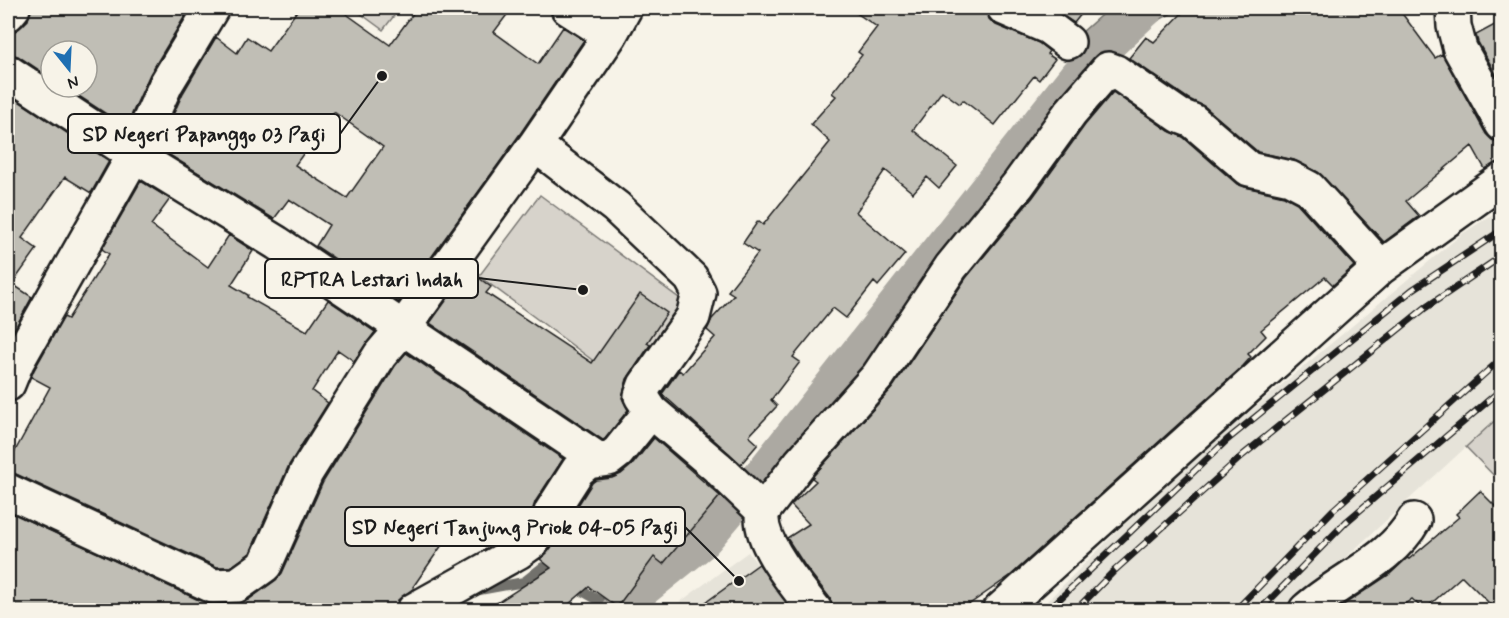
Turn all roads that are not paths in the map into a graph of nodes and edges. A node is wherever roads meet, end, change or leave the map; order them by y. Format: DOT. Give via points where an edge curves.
graph roads {
  1 [pos="13,8"];
  2 [pos="212,8"];
  3 [pos="568,8"];
  4 [pos="626,8"];
  5 [pos="1004,8"];
  6 [pos="1454,8"];
  7 [pos="8,14"];
  8 [pos="610,35"];
  9 [pos="1068,42"];
  10 [pos="8,72"];
  11 [pos="1502,124"];
  12 [pos="536,145"];
  13 [pos="134,155"];
  14 [pos="1502,180"];
  15 [pos="1381,267"];
  16 [pos="404,327"];
  17 [pos="11,368"];
  18 [pos="651,411"];
  19 [pos="599,460"];
  20 [pos="8,491"];
  21 [pos="760,508"];
  22 [pos="1414,520"];
  23 [pos="1330,605"];
  24 [pos="414,610"];
  25 [pos="815,610"];
  26 [pos="1000,610"];
  1 -- 7 [label="street"];
  2 -- 13 [label="street" via="166,84"];
  3 -- 8 [label="street"];
  4 -- 8 [label="street"];
  5 -- 9 [label="street" via="1048,27"];
  6 -- 11 [label="street" via="1460,49"];
  8 -- 12 [label="street"];
  10 -- 13 [label="street"];
  12 -- 16 [label="street"];
  12 -- 18 [label="street" via="616,207 691,278 699,293 693,317 645,385 642,396"];
  13 -- 16 [label="street"];
  13 -- 17 [label="street"];
  14 -- 15 [label="street"];
  15 -- 21 [label="street" via="1309,188 1290,178 1249,169 1193,121 1108,69 951,267 878,376"];
  15 -- 26 [label="street"];
  16 -- 19 [label="street"];
  16 -- 20 [label="street" via="380,354 306,473 265,564 237,585 213,586"];
  18 -- 19 [label="street" via="618,453"];
  18 -- 21 [label="street"];
  19 -- 24 [label="street" via="578,470 532,542"];
  21 -- 25 [label="street" via="764,533 780,563"];
  22 -- 23 [label="street" via="1389,550"];
}
